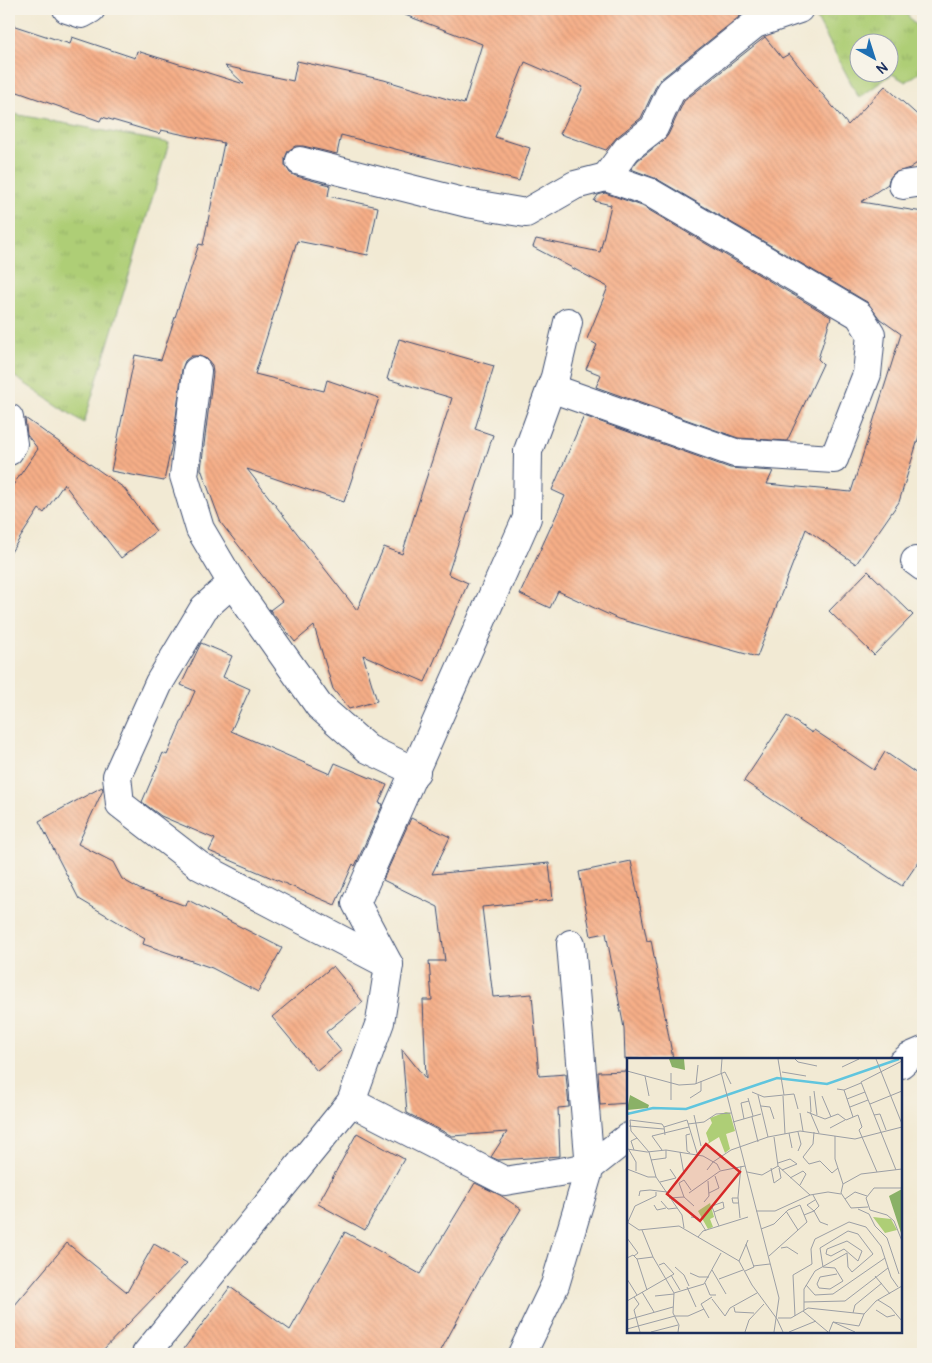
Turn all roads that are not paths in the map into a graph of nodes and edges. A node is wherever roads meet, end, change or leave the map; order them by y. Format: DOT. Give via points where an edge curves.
graph roads {
  1 [pos="67,9"];
  2 [pos="90,9"];
  3 [pos="799,9"];
  4 [pos="300,161"];
  5 [pos="606,178"];
  6 [pos="568,322"];
  7 [pos="197,371"];
  8 [pos="551,388"];
  9 [pos="9,418"];
  10 [pos="9,451"];
  11 [pos="232,582"];
  12 [pos="416,772"];
  13 [pos="571,944"];
  14 [pos="389,965"];
  15 [pos="351,1102"];
  16 [pos="627,1138"];
  17 [pos="590,1166"];
  18 [pos="146,1354"];
  19 [pos="522,1354"];
  1 -- 2 [label="street" via="82,14"];
  3 -- 5 [label="street" via="755,24 671,91 654,128 626,149"];
  4 -- 5 [label="street" via="467,203 526,213 575,185"];
  5 -- 8 [label="street" via="648,192 859,315 871,334 867,374 834,459 735,453"];
  6 -- 8 [label="street"];
  7 -- 11 [label="street" via="184,476 200,529"];
  8 -- 12 [label="street" via="528,451 527,518"];
  9 -- 10 [label="street" via="13,444"];
  11 -- 12 [label="street" via="319,706 368,749"];
  11 -- 14 [label="street" via="204,608 160,683 117,776 120,804 200,866"];
  12 -- 14 [label="street" via="356,904"];
  13 -- 17 [label="street"];
  14 -- 15 [label="street" via="380,1022"];
  15 -- 17 [label="street" via="505,1181"];
  15 -- 18 [label="street"];
  16 -- 17 [label="street"];
  17 -- 19 [label="street" via="555,1285"];
}
